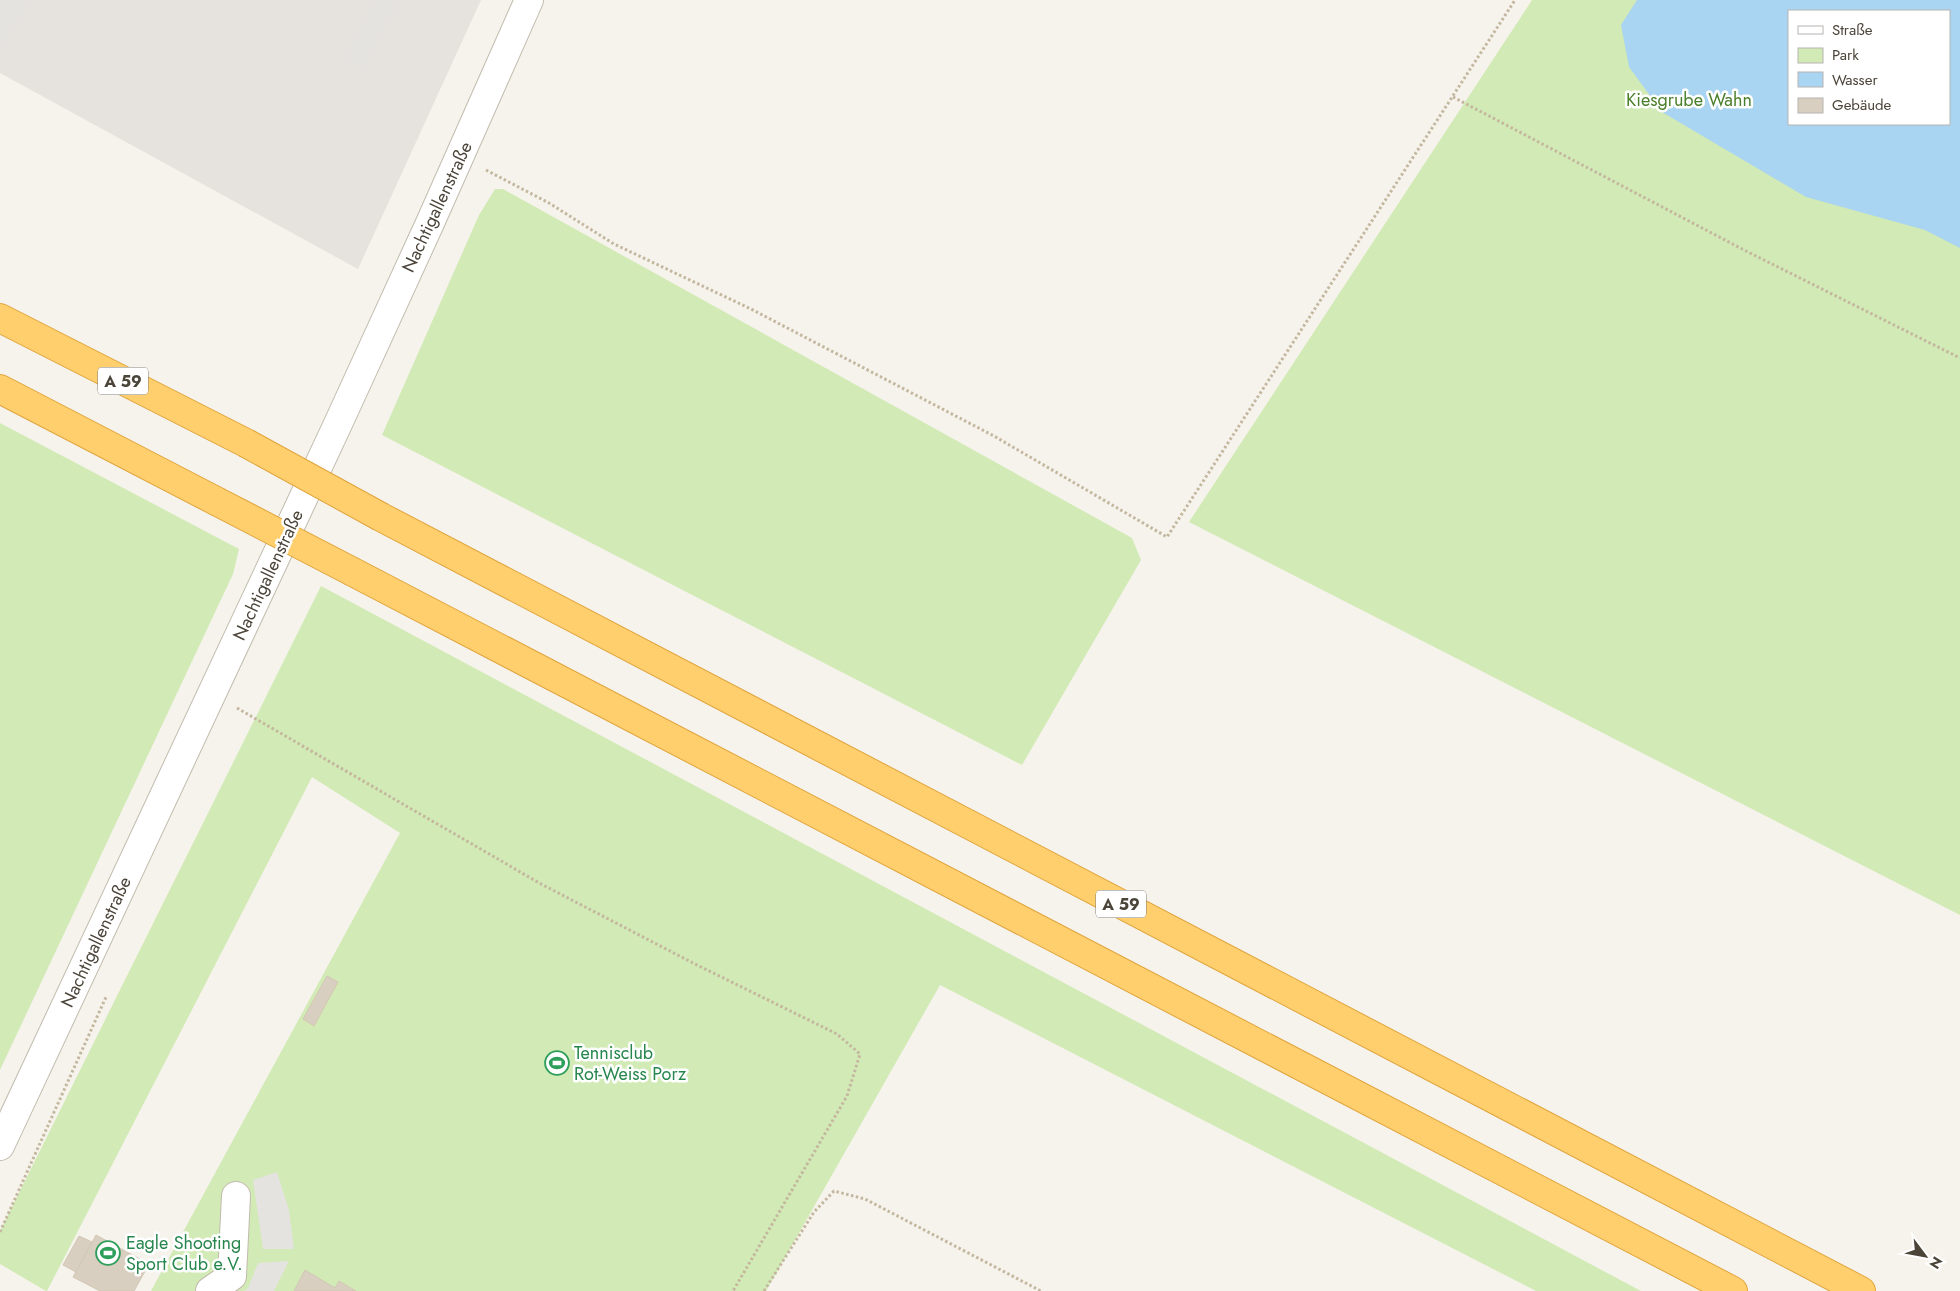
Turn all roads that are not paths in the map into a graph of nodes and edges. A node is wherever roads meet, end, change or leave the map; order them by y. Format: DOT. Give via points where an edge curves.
graph roads {
  1 [pos="529,0"];
  2 [pos="0,318"];
  3 [pos="0,389"];
  4 [pos="0,1146"];
  5 [pos="236,1196"];
  6 [pos="210,1291"];
  7 [pos="1733,1291"];
  8 [pos="1862,1291"];
  1 -- 4 [label="street, Nachtigallenstraße" via="213,694"];
  2 -- 8 [label="highway, A 59, bridge"];
  3 -- 7 [label="highway, bridge"];
  5 -- 6 [label="street" via="232,1276"];
}
